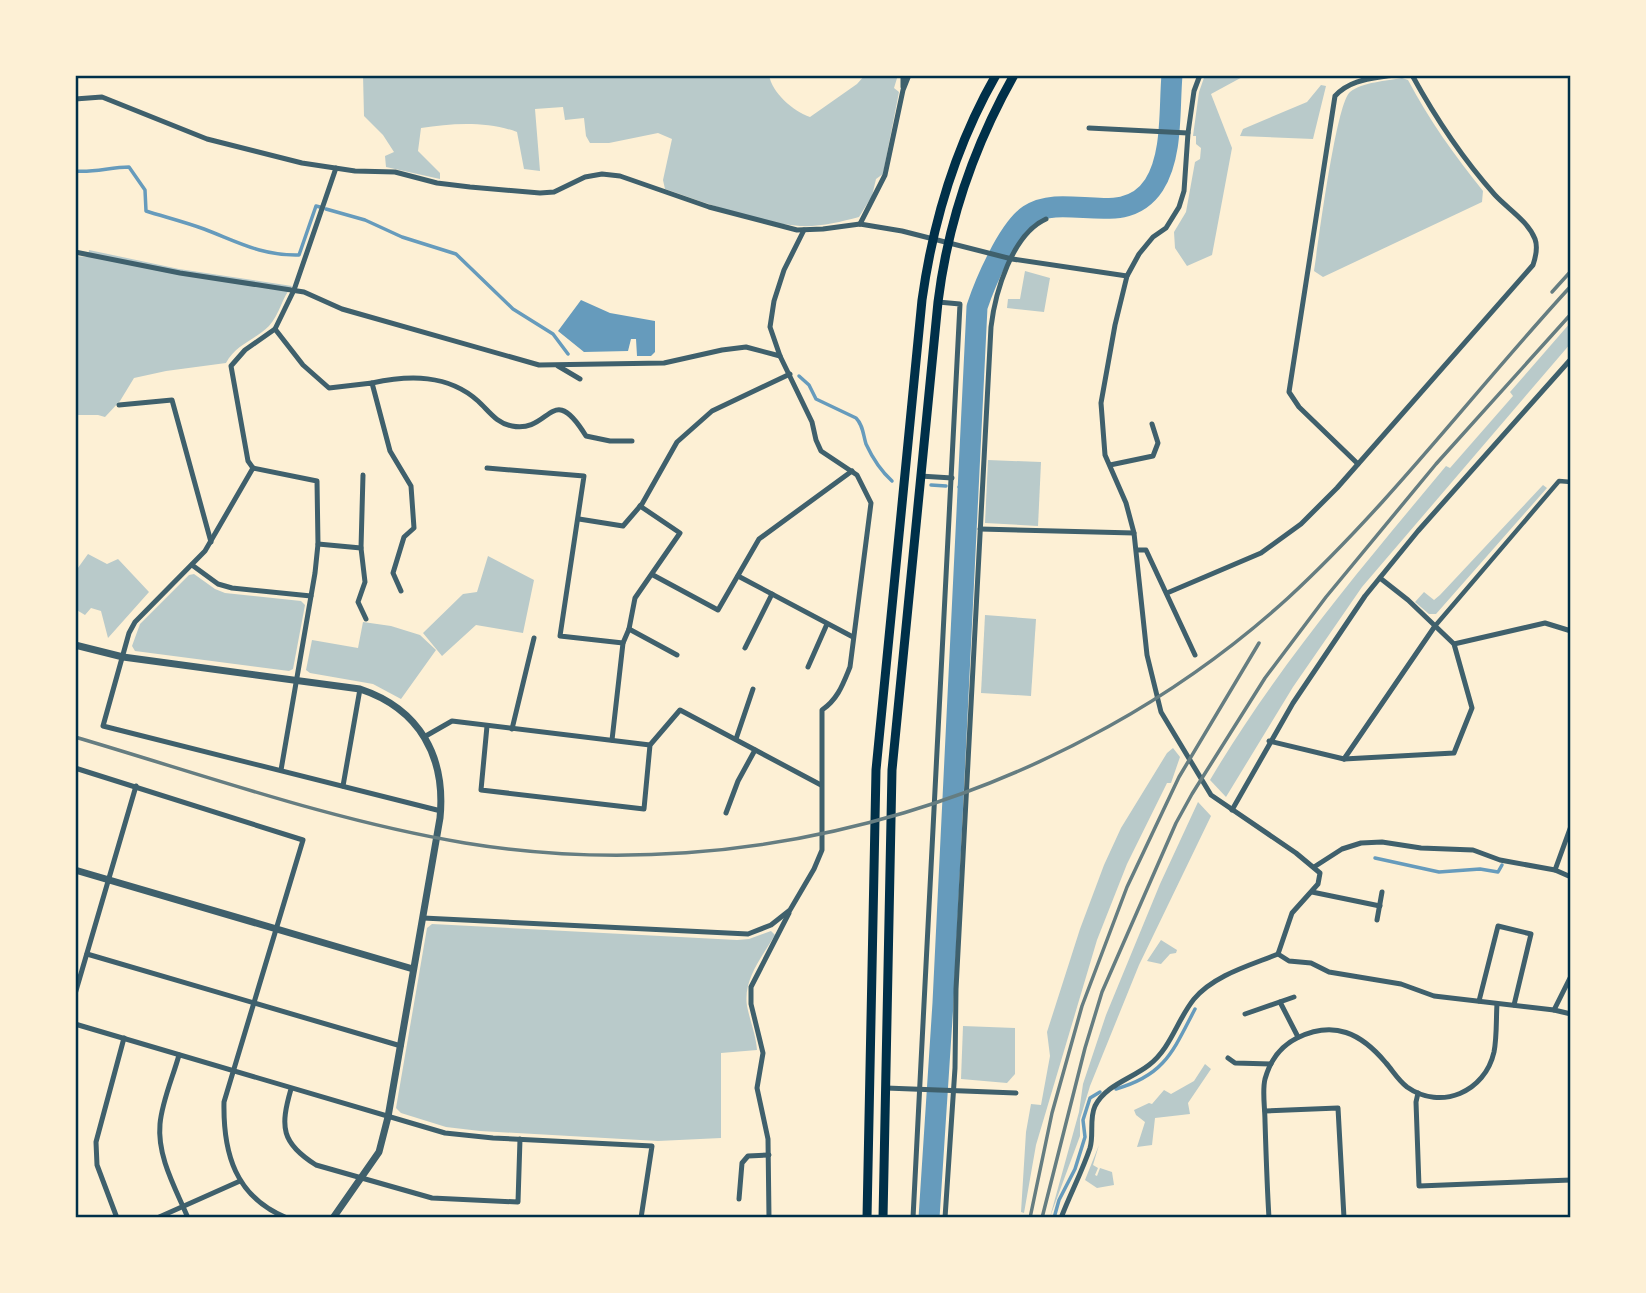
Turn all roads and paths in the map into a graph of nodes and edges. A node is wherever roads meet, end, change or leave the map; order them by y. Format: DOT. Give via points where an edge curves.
graph roads {
  1 [pos="903,75"];
  2 [pos="909,75"];
  3 [pos="996,75"];
  4 [pos="1014,75"];
  5 [pos="1200,75"];
  6 [pos="1393,75"];
  7 [pos="1412,75"];
  8 [pos="903,90"];
  9 [pos="75,99"];
  10 [pos="1089,128"];
  11 [pos="1188,133"];
  12 [pos="336,168"];
  13 [pos="1046,219"];
  14 [pos="860,223"];
  15 [pos="804,230"];
  16 [pos="932,239"];
  17 [pos="947,243"];
  18 [pos="75,252"];
  19 [pos="1009,259"];
  20 [pos="1127,276"];
  21 [pos="294,290"];
  22 [pos="938,302"];
  23 [pos="275,329"];
  24 [pos="780,356"];
  25 [pos="1571,359"];
  26 [pos="558,366"];
  27 [pos="790,374"];
  28 [pos="580,379"];
  29 [pos="372,383"];
  30 [pos="119,405"];
  31 [pos="1152,424"];
  32 [pos="632,441"];
  33 [pos="1358,464"];
  34 [pos="1110,465"];
  35 [pos="253,468"];
  36 [pos="487,468"];
  37 [pos="852,471"];
  38 [pos="363,475"];
  39 [pos="920,475"];
  40 [pos="952,478"];
  41 [pos="1571,482"];
  42 [pos="640,506"];
  43 [pos="579,519"];
  44 [pos="980,530"];
  45 [pos="1134,533"];
  46 [pos="211,542"];
  47 [pos="318,544"];
  48 [pos="361,548"];
  49 [pos="1138,550"];
  50 [pos="192,565"];
  51 [pos="653,575"];
  52 [pos="738,576"];
  53 [pos="1380,578"];
  54 [pos="401,591"];
  55 [pos="1167,593"];
  56 [pos="772,594"];
  57 [pos="311,596"];
  58 [pos="366,619"];
  59 [pos="827,624"];
  60 [pos="1435,626"];
  61 [pos="629,629"];
  62 [pos="1571,631"];
  63 [pos="853,637"];
  64 [pos="534,639"];
  65 [pos="623,643"];
  66 [pos="1454,644"];
  67 [pos="75,645"];
  68 [pos="745,648"];
  69 [pos="677,655"];
  70 [pos="1195,655"];
  71 [pos="123,657"];
  72 [pos="808,667"];
  73 [pos="297,680"];
  74 [pos="360,689"];
  75 [pos="753,689"];
  76 [pos="488,726"];
  77 [pos="512,729"];
  78 [pos="424,737"];
  79 [pos="736,739"];
  80 [pos="612,740"];
  81 [pos="1269,741"];
  82 [pos="650,745"];
  83 [pos="755,750"];
  84 [pos="1344,759"];
  85 [pos="75,768"];
  86 [pos="281,771"];
  87 [pos="821,785"];
  88 [pos="136,786"];
  89 [pos="343,786"];
  90 [pos="1232,810"];
  91 [pos="726,813"];
  92 [pos="440,814"];
  93 [pos="1571,827"];
  94 [pos="1314,867"];
  95 [pos="75,870"];
  96 [pos="1555,870"];
  97 [pos="1571,877"];
  98 [pos="108,880"];
  99 [pos="1382,891"];
  100 [pos="1312,892"];
  101 [pos="1380,906"];
  102 [pos="790,910"];
  103 [pos="423,918"];
  104 [pos="1377,920"];
  105 [pos="276,929"];
  106 [pos="87,954"];
  107 [pos="1278,954"];
  108 [pos="413,969"];
  109 [pos="1571,976"];
  110 [pos="75,994"];
  111 [pos="1294,996"];
  112 [pos="1479,1001"];
  113 [pos="253,1002"];
  114 [pos="1280,1002"];
  115 [pos="1497,1003"];
  116 [pos="1514,1005"];
  117 [pos="1554,1010"];
  118 [pos="1245,1014"];
  119 [pos="1571,1014"];
  120 [pos="75,1024"];
  121 [pos="1298,1037"];
  122 [pos="124,1038"];
  123 [pos="401,1046"];
  124 [pos="179,1055"];
  125 [pos="1228,1058"];
  126 [pos="1271,1064"];
  127 [pos="233,1071"];
  128 [pos="886,1088"];
  129 [pos="291,1089"];
  130 [pos="923,1089"];
  131 [pos="950,1090"];
  132 [pos="1016,1093"];
  133 [pos="1418,1093"];
  134 [pos="1265,1111"];
  135 [pos="388,1117"];
  136 [pos="520,1139"];
  137 [pos="769,1155"];
  138 [pos="363,1177"];
  139 [pos="1571,1180"];
  140 [pos="240,1181"];
  141 [pos="739,1199"];
  142 [pos="183,1207"];
  143 [pos="117,1218"];
  144 [pos="157,1218"];
  145 [pos="188,1218"];
  146 [pos="287,1218"];
  147 [pos="333,1218"];
  148 [pos="640,1218"];
  149 [pos="769,1218"];
  150 [pos="867,1218"];
  151 [pos="883,1218"];
  152 [pos="914,1218"];
  153 [pos="945,1218"];
  154 [pos="1061,1218"];
  155 [pos="1269,1218"];
  156 [pos="1344,1218"];
  1 -- 8 [label="street"];
  2 -- 8 [label="street"];
  3 -- 16 [label="main road" via="966,135"];
  4 -- 17 [label="main road" via="981,139"];
  5 -- 11 [label="street"];
  6 -- 33 [label="street" via="1356,81 1335,96 1290,376 1289,392 1299,407"];
  7 -- 33 [label="street" via="1469,163 1528,227 1537,254 1533,265"];
  8 -- 14 [label="street" via="885,175"];
  9 -- 12 [label="street" via="102,97 207,139"];
  10 -- 11 [label="street"];
  11 -- 20 [label="street" via="1179,206"];
  12 -- 15 [label="street" via="540,193 555,192 585,177 620,176 709,207"];
  12 -- 21 [label="street"];
  13 -- 19 [label="street" via="1033,225"];
  14 -- 15 [label="street"];
  14 -- 16 [label="street"];
  15 -- 24 [label="street" via="774,302 770,327"];
  16 -- 17 [label="street"];
  16 -- 150 [label="main road" via="922,300 876,770"];
  17 -- 19 [label="street"];
  17 -- 22 [label="main road"];
  18 -- 21 [label="street"];
  19 -- 20 [label="street"];
  19 -- 44 [label="street" via="995,296 991,327"];
  20 -- 34 [label="street" via="1101,403 1105,455"];
  21 -- 23 [label="street"];
  21 -- 26 [label="street" via="426,334"];
  22 -- 39 [label="main road"];
  22 -- 40 [label="street" via="960,304"];
  23 -- 29 [label="street" via="303,365 329,388"];
  23 -- 35 [label="street" via="231,366"];
  24 -- 26 [label="street" via="746,347 664,363"];
  24 -- 27 [label="street"];
  25 -- 53 [label="street"];
  26 -- 28 [label="street"];
  27 -- 37 [label="street" via="821,451"];
  27 -- 42 [label="street" via="712,411 677,442"];
  29 -- 32 [label="street" via="403,377 434,379 465,391 489,414 514,427 565,411 573,415 586,436"];
  29 -- 54 [label="street" via="390,451 411,486 414,528 404,537 393,573"];
  30 -- 46 [label="street" via="172,400"];
  31 -- 34 [label="street" via="1158,443 1153,456"];
  33 -- 55 [label="street" via="1319,508 1272,545"];
  34 -- 45 [label="street"];
  35 -- 46 [label="street"];
  35 -- 47 [label="street" via="317,481"];
  36 -- 43 [label="street" via="584,476"];
  37 -- 52 [label="street" via="760,539"];
  37 -- 63 [label="street" via="871,503"];
  38 -- 48 [label="street"];
  39 -- 40 [label="street"];
  39 -- 128 [label="main road" via="892,770"];
  40 -- 130 [label="street"];
  41 -- 60 [label="street" via="1559,481"];
  42 -- 43 [label="street" via="623,526"];
  42 -- 51 [label="street" via="681,533"];
  43 -- 65 [label="street" via="560,636"];
  44 -- 45 [label="street"];
  44 -- 131 [label="street"];
  45 -- 49 [label="street"];
  46 -- 50 [label="street"];
  47 -- 48 [label="street"];
  47 -- 57 [label="street"];
  48 -- 58 [label="street" via="365,582 358,602"];
  49 -- 55 [label="street" via="1146,550"];
  49 -- 90 [label="street" via="1147,655 1158,701 1211,795"];
  50 -- 57 [label="street" via="218,584 232,588"];
  50 -- 71 [label="street" via="135,622"];
  51 -- 52 [label="street" via="718,610"];
  51 -- 61 [label="street" via="635,598"];
  52 -- 56 [label="street"];
  53 -- 60 [label="street"];
  53 -- 81 [label="street" via="1340,630"];
  55 -- 70 [label="street"];
  56 -- 59 [label="street"];
  56 -- 68 [label="street"];
  57 -- 73 [label="street"];
  59 -- 63 [label="street"];
  59 -- 72 [label="street"];
  60 -- 66 [label="street"];
  60 -- 84 [label="street"];
  61 -- 65 [label="street"];
  61 -- 69 [label="street"];
  62 -- 66 [label="street" via="1545,623"];
  63 -- 87 [label="street" via="850,667 840,692 822,710"];
  64 -- 77 [label="street"];
  65 -- 80 [label="street"];
  66 -- 84 [label="street" via="1472,708 1454,753"];
  67 -- 71 [label="street"];
  71 -- 73 [label="street"];
  71 -- 86 [label="street" via="103,726"];
  73 -- 74 [label="street"];
  73 -- 86 [label="street"];
  74 -- 78 [label="street" via="392,703"];
  74 -- 89 [label="street"];
  75 -- 79 [label="street"];
  76 -- 77 [label="street"];
  76 -- 78 [label="street" via="452,721"];
  76 -- 82 [label="street" via="481,790 644,809"];
  77 -- 80 [label="street"];
  78 -- 92 [label="street" via="439,769"];
  79 -- 82 [label="street" via="680,710"];
  79 -- 83 [label="street"];
  80 -- 82 [label="street"];
  81 -- 84 [label="street"];
  81 -- 90 [label="street"];
  83 -- 87 [label="street"];
  83 -- 91 [label="street"];
  85 -- 88 [label="street"];
  86 -- 89 [label="street"];
  87 -- 102 [label="street" via="822,850"];
  88 -- 98 [label="street"];
  88 -- 105 [label="street" via="303,840"];
  89 -- 92 [label="street"];
  90 -- 94 [label="street"];
  92 -- 103 [label="street"];
  93 -- 96 [label="street"];
  94 -- 96 [label="street" via="1342,849 1382,842 1473,850 1511,863"];
  94 -- 100 [label="street" via="1320,873"];
  95 -- 98 [label="street"];
  96 -- 97 [label="street"];
  98 -- 105 [label="street"];
  98 -- 106 [label="street"];
  99 -- 101 [label="street"];
  100 -- 101 [label="street"];
  100 -- 107 [label="street" via="1292,913"];
  101 -- 104 [label="street"];
  102 -- 103 [label="street" via="771,925 748,934"];
  102 -- 137 [label="street" via="751,988 762,1053 758,1096"];
  103 -- 108 [label="street"];
  105 -- 108 [label="street"];
  105 -- 113 [label="street"];
  106 -- 110 [label="street"];
  106 -- 113 [label="street"];
  107 -- 112 [label="street" via="1329,972 1434,996"];
  107 -- 154 [label="street" via="1205,989 1163,1052 1105,1094 1093,1113 1090,1147"];
  108 -- 123 [label="street"];
  109 -- 117 [label="street"];
  111 -- 114 [label="street"];
  112 -- 115 [label="street"];
  112 -- 116 [label="street" via="1498,926 1531,934"];
  113 -- 123 [label="street"];
  113 -- 127 [label="street"];
  114 -- 118 [label="street"];
  114 -- 121 [label="street"];
  115 -- 116 [label="street"];
  115 -- 133 [label="street" via="1494,1051 1478,1083 1451,1098"];
  116 -- 117 [label="street"];
  117 -- 119 [label="street"];
  120 -- 122 [label="street"];
  121 -- 126 [label="street" via="1285,1045"];
  121 -- 133 [label="street" via="1332,1029 1361,1038 1399,1080"];
  122 -- 124 [label="street"];
  122 -- 143 [label="street" via="96,1142 97,1165"];
  123 -- 135 [label="street"];
  124 -- 127 [label="street"];
  124 -- 142 [label="street" via="160,1125 166,1167"];
  125 -- 126 [label="street" via="1235,1063"];
  126 -- 134 [label="street" via="1264,1082"];
  127 -- 129 [label="street"];
  127 -- 140 [label="street" via="224,1102 223,1129"];
  128 -- 130 [label="street"];
  128 -- 151 [label="main road"];
  129 -- 135 [label="street"];
  129 -- 138 [label="street" via="284,1115 289,1142 316,1165"];
  130 -- 131 [label="street"];
  130 -- 152 [label="street"];
  131 -- 132 [label="street"];
  131 -- 153 [label="street"];
  133 -- 139 [label="street" via="1419,1186"];
  134 -- 155 [label="street"];
  134 -- 156 [label="street" via="1338,1108"];
  135 -- 136 [label="street" via="445,1133"];
  135 -- 138 [label="street" via="379,1152"];
  136 -- 138 [label="street" via="518,1202 432,1198"];
  136 -- 148 [label="street" via="652,1146"];
  137 -- 141 [label="street" via="748,1156 742,1163"];
  137 -- 149 [label="street"];
  138 -- 147 [label="street"];
  140 -- 142 [label="street"];
  140 -- 146 [label="street" via="254,1198"];
  142 -- 144 [label="street"];
  142 -- 145 [label="street"];
}
